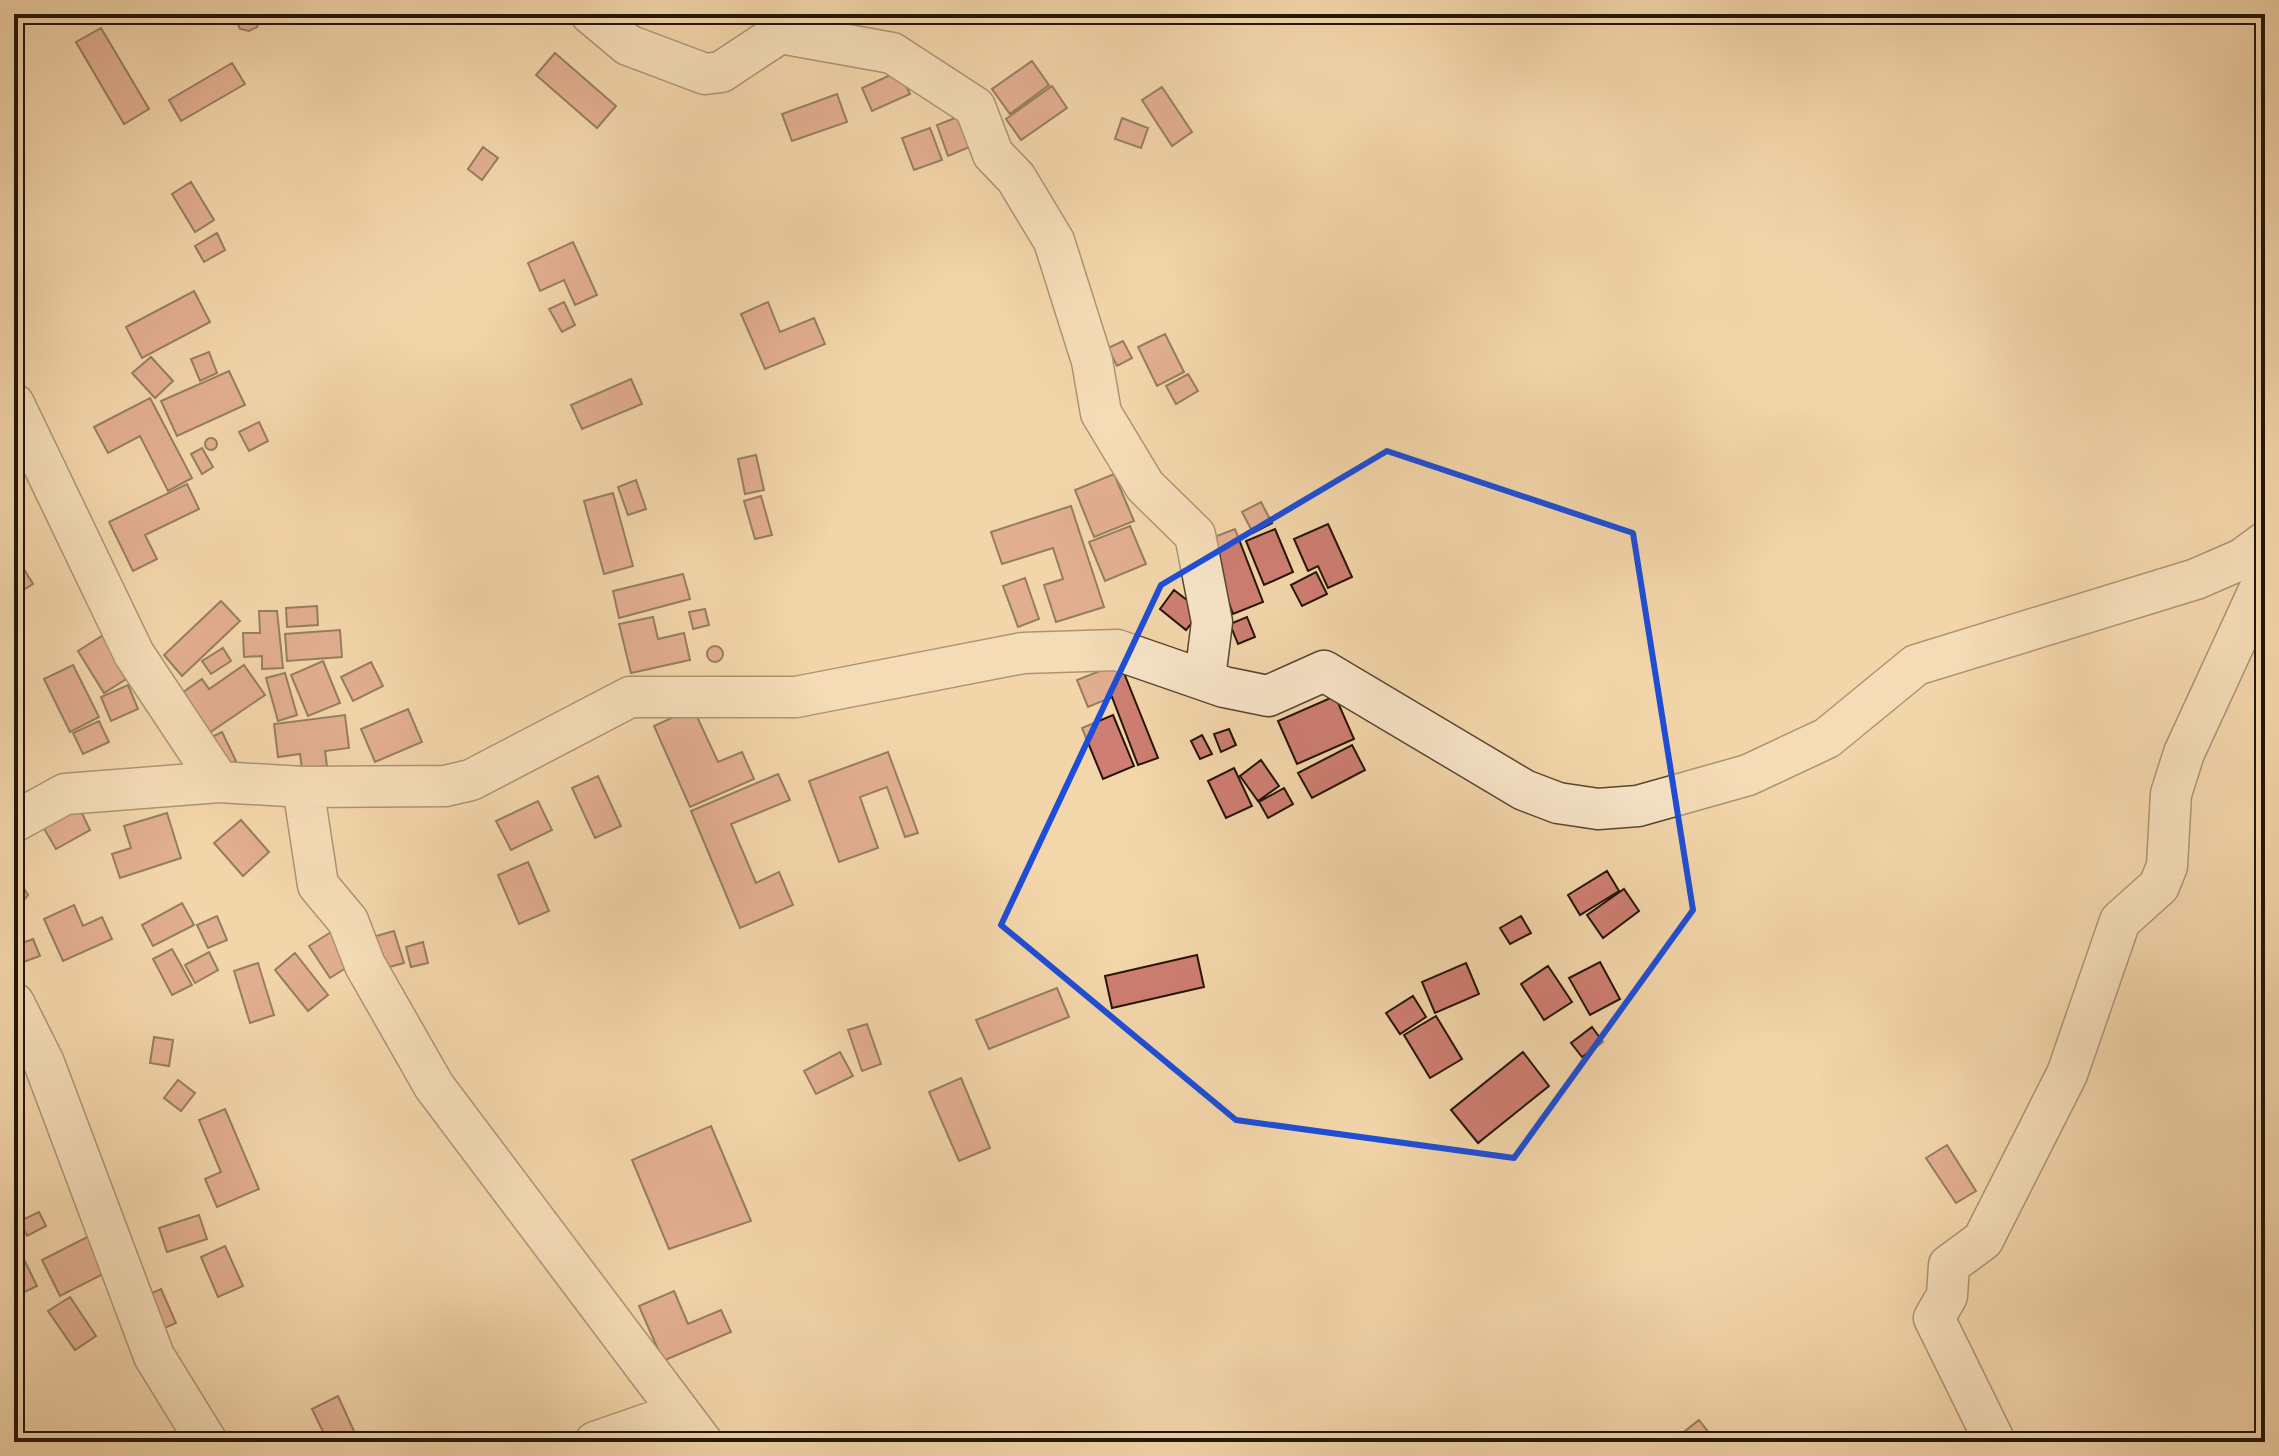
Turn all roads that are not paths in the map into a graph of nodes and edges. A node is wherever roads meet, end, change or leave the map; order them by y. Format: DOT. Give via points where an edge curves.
graph roads {
  1 [pos="591,14"];
  2 [pos="14,404"];
  3 [pos="2265,542"];
  4 [pos="2265,577"];
  5 [pos="1205,678"];
  6 [pos="219,782"];
  7 [pos="303,787"];
  8 [pos="14,822"];
  9 [pos="14,1003"];
  10 [pos="690,1428"];
  11 [pos="207,1442"];
  12 [pos="595,1442"];
  13 [pos="1995,1442"];
  1 -- 5 [label="street" via="628,45 705,74 721,72 780,33 892,53 975,107 993,154 1016,178 1054,241 1092,361 1101,413 1145,486 1195,535 1212,622"];
  2 -- 6 [label="street" via="134,654"];
  3 -- 5 [label="street" via="2242,559 2196,579 1916,665 1827,738 1748,775 1638,806 1598,809 1558,803 1524,790 1324,671 1268,696"];
  4 -- 13 [label="street" via="2184,753 2171,794 2167,866 2159,886 2120,921 2067,1074 1983,1240 1949,1265 1947,1296 1934,1318"];
  5 -- 7 [label="street" via="1117,650 1023,653 796,697 630,697 471,780 445,786"];
  6 -- 7 [label="street"];
  6 -- 8 [label="street" via="65,794"];
  7 -- 10 [label="street" via="318,885 348,921 365,965 434,1086"];
  9 -- 11 [label="street" via="44,1063 154,1356"];
  10 -- 12 [label="street"];
}
